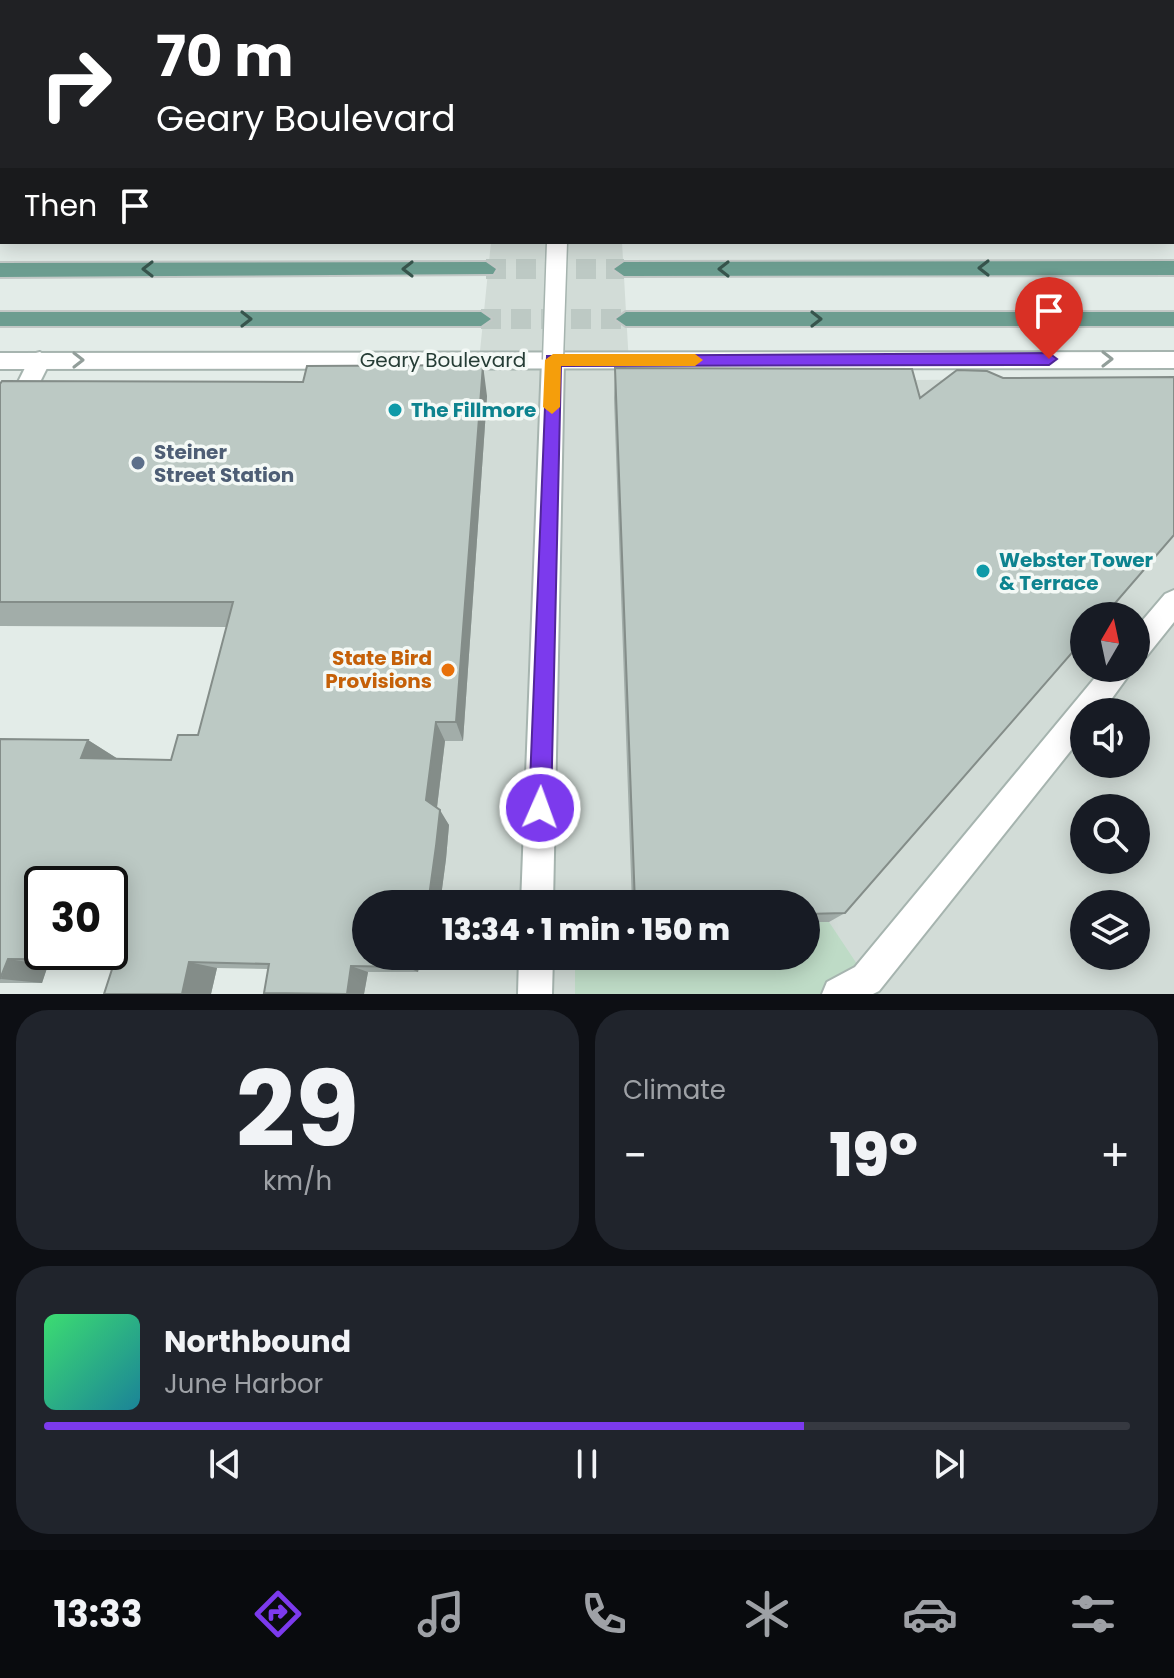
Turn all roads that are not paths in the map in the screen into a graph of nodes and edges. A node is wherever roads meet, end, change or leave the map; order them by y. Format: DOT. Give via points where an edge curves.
graph roads {
  1 [pos="557,244"];
  2 [pos="1174,268"];
  3 [pos="486,269"];
  4 [pos="624,269"];
  5 [pos="0,270"];
  6 [pos="0,319"];
  7 [pos="481,319"];
  8 [pos="626,319"];
  9 [pos="1174,319"];
  10 [pos="40,360"];
  11 [pos="553,360"];
  12 [pos="1174,360"];
  13 [pos="0,361"];
  14 [pos="0,440"];
  15 [pos="1174,602"];
  16 [pos="1150,631"];
  17 [pos="1109,682"];
  18 [pos="1095,698"];
  19 [pos="1070,729"];
  20 [pos="537,890"];
  21 [pos="536,970"];
  22 [pos="535,994"];
  23 [pos="839,994"];
  1 -- 11 [label="street, bridge"];
  2 -- 4 [label="main road, one-way"];
  3 -- 5 [label="main road, one-way"];
  6 -- 7 [label="main road, Geary Boulevard, one-way"];
  8 -- 9 [label="main road, one-way"];
  10 -- 11 [label="street, Geary Boulevard, one-way"];
  10 -- 13 [label="street, Geary Boulevard"];
  10 -- 14 [label="street"];
  11 -- 12 [label="street, Geary Boulevard, one-way"];
  11 -- 20 [label="street"];
  15 -- 16 [label="street"];
  17 -- 18 [label="street"];
  19 -- 23 [label="street" via="867,979"];
  21 -- 22 [label="street"];
}
